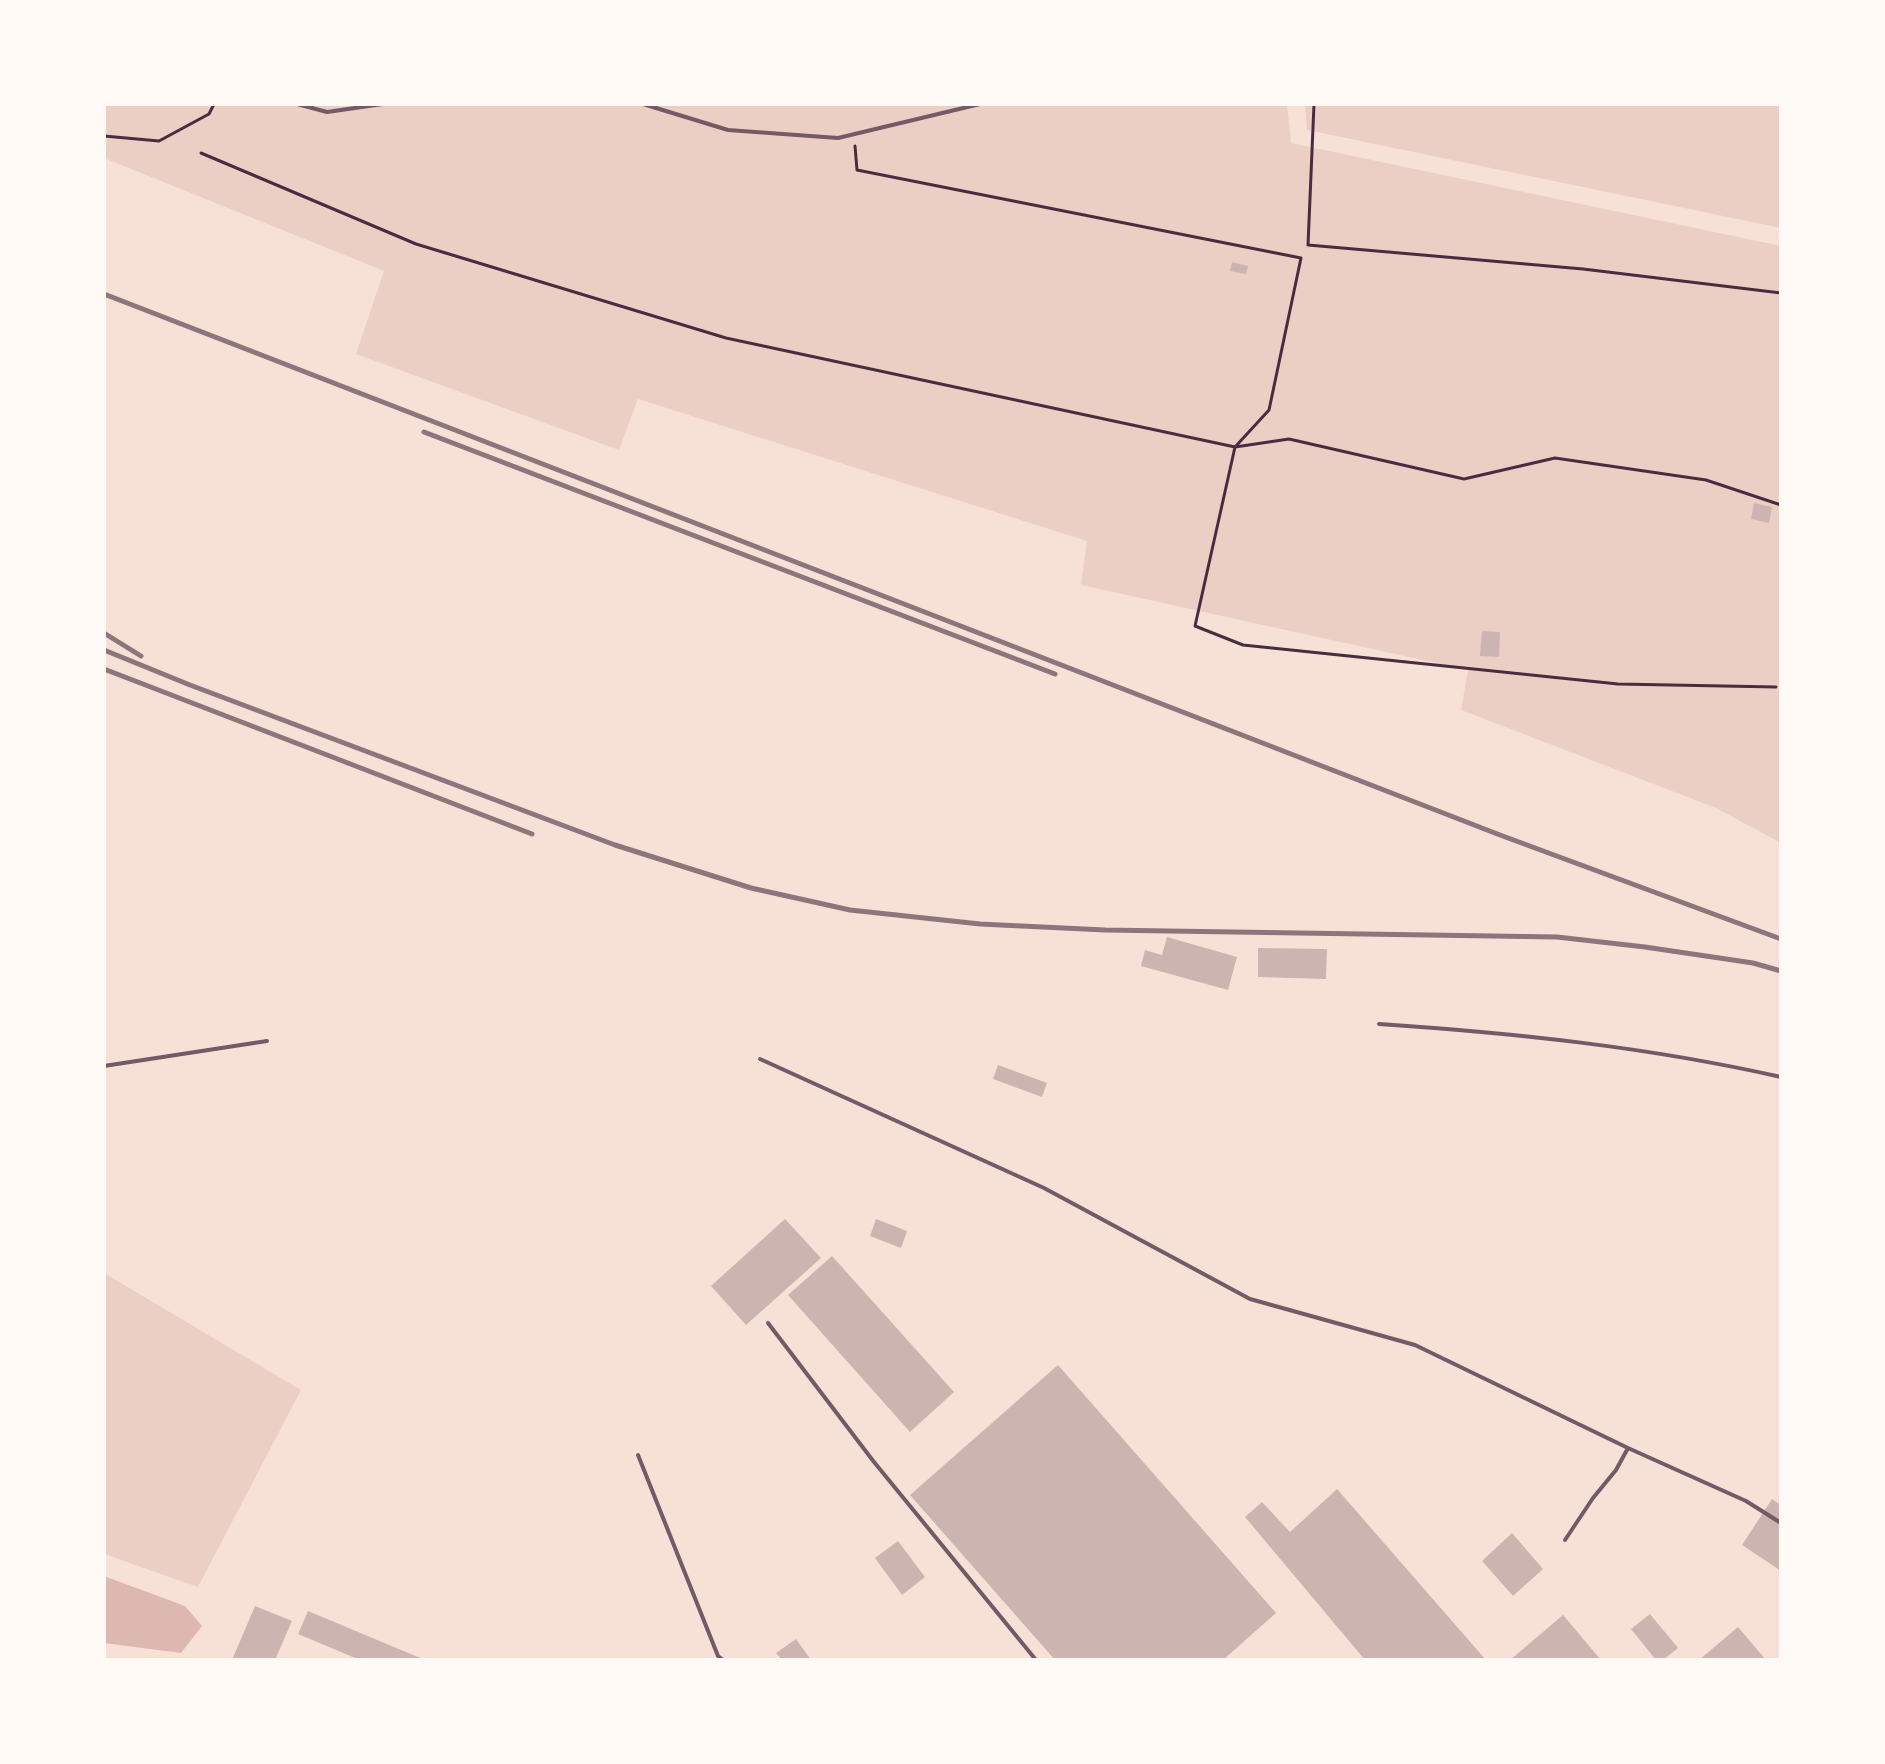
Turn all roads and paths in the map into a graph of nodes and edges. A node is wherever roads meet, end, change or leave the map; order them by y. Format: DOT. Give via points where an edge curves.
graph roads {
  1 [pos="214,104"];
  2 [pos="297,104"];
  3 [pos="383,104"];
  4 [pos="643,104"];
  5 [pos="980,104"];
  6 [pos="1314,104"];
  7 [pos="854,134"];
  8 [pos="104,136"];
  9 [pos="201,153"];
  10 [pos="1781,293"];
  11 [pos="1235,447"];
  12 [pos="1781,505"];
  13 [pos="1776,687"];
  14 [pos="1379,1024"];
  15 [pos="267,1041"];
  16 [pos="760,1059"];
  17 [pos="104,1066"];
  18 [pos="1781,1077"];
  19 [pos="768,1323"];
  20 [pos="1628,1448"];
  21 [pos="638,1455"];
  22 [pos="1781,1523"];
  23 [pos="1565,1540"];
  24 [pos="723,1660"];
  25 [pos="1036,1660"];
  1 -- 8 [label="path" via="209,114 159,141"];
  2 -- 3 [label="lane" via="327,112"];
  4 -- 7 [label="lane" via="728,130 838,138"];
  5 -- 7 [label="lane"];
  6 -- 10 [label="path" via="1308,245"];
  7 -- 11 [label="path" via="857,170 1301,258 1269,410"];
  9 -- 11 [label="path" via="416,244 726,338"];
  11 -- 12 [label="path" via="1289,439 1464,479 1555,458 1706,480"];
  11 -- 13 [label="path" via="1195,626 1243,645 1618,684"];
  14 -- 18 [label="lane" via="1622,1047"];
  15 -- 17 [label="lane"];
  16 -- 20 [label="lane" via="1044,1188 1250,1299 1415,1345"];
  19 -- 25 [label="lane"];
  20 -- 22 [label="lane" via="1746,1501"];
  20 -- 23 [label="lane"];
  21 -- 24 [label="lane"];
}
